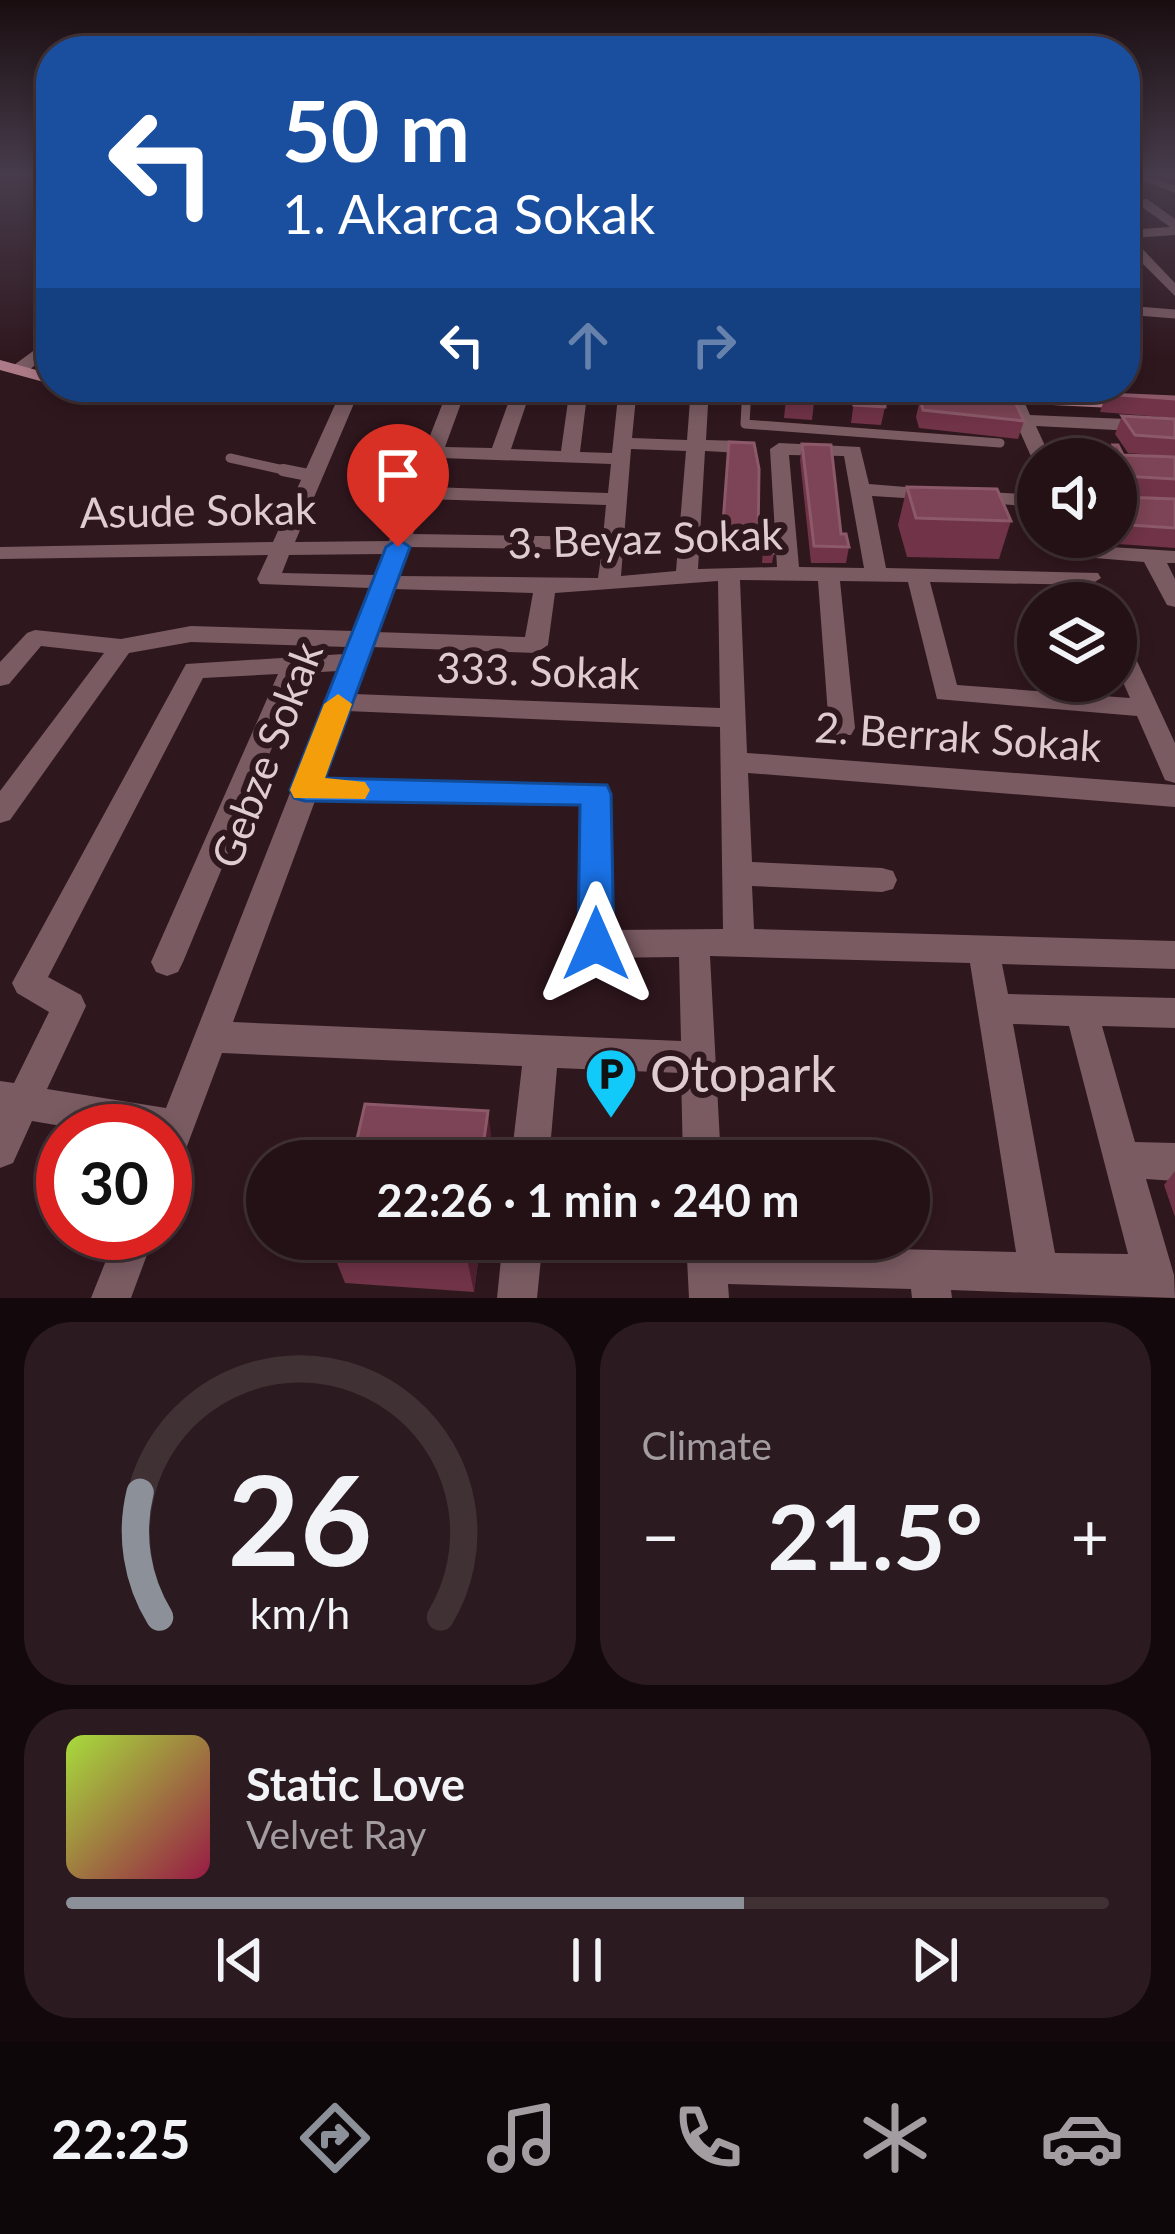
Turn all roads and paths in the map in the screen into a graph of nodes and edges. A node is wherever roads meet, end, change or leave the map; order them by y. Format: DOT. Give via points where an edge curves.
graph roads {
  1 [pos="1140,253"];
  2 [pos="1172,284"];
  3 [pos="1140,311"];
  4 [pos="1175,314"];
  5 [pos="36,356"];
  6 [pos="0,365"];
  7 [pos="20,369"];
  8 [pos="36,374"];
  9 [pos="345,402"];
  10 [pos="452,402"];
  11 [pos="518,402"];
  12 [pos="577,402"];
  13 [pos="627,402"];
  14 [pos="699,402"];
  15 [pos="746,402"];
  16 [pos="1015,402"];
  17 [pos="1128,402"];
  18 [pos="1175,406"];
  19 [pos="1023,420"];
  20 [pos="1175,427"];
  21 [pos="1031,438"];
  22 [pos="1000,443"];
  23 [pos="696,445"];
  24 [pos="741,447"];
  25 [pos="622,451"];
  26 [pos="434,452"];
  27 [pos="500,454"];
  28 [pos="571,457"];
  29 [pos="230,458"];
  30 [pos="313,476"];
  31 [pos="860,489"];
  32 [pos="418,493"];
  33 [pos="617,499"];
  34 [pos="1017,500"];
  35 [pos="399,543"];
  36 [pos="613,544"];
  37 [pos="280,549"];
  38 [pos="0,553"];
  39 [pos="1164,556"];
  40 [pos="1081,558"];
  41 [pos="788,572"];
  42 [pos="828,572"];
  43 [pos="876,572"];
  44 [pos="729,573"];
  45 [pos="917,574"];
  46 [pos="687,576"];
  47 [pos="1090,578"];
  48 [pos="386,579"];
  49 [pos="1092,582"];
  50 [pos="609,584"];
  51 [pos="545,586"];
  52 [pos="1175,600"];
  53 [pos="122,647"];
  54 [pos="359,649"];
  55 [pos="294,665"];
  56 [pos="0,678"];
  57 [pos="1137,679"];
  58 [pos="339,702"];
  59 [pos="734,718"];
  60 [pos="1159,721"];
  61 [pos="842,728"];
  62 [pos="734,762"];
  63 [pos="1175,773"];
  64 [pos="305,790"];
  65 [pos="1175,796"];
  66 [pos="0,812"];
  67 [pos="738,873"];
  68 [pos="882,880"];
  69 [pos="739,942"];
  70 [pos="694,943"];
  71 [pos="983,947"];
  72 [pos="1175,955"];
  73 [pos="167,962"];
  74 [pos="993,1009"];
  75 [pos="1081,1010"];
  76 [pos="1175,1012"];
  77 [pos="211,1037"];
  78 [pos="541,1051"];
  79 [pos="697,1058"];
  80 [pos="12,1100"];
  81 [pos="186,1104"];
  82 [pos="532,1140"];
  83 [pos="701,1140"];
  84 [pos="0,1150"];
  85 [pos="1122,1160"];
  86 [pos="1175,1162"];
  87 [pos="126,1260"];
  88 [pos="521,1260"];
  89 [pos="707,1267"];
  90 [pos="1039,1272"];
  91 [pos="930,1284"];
  92 [pos="1157,1287"];
  93 [pos="111,1298"];
  94 [pos="517,1298"];
  1 -- 2 [label="street"];
  3 -- 4 [label="lane"];
  5 -- 7 [label="street"];
  6 -- 7 [label="street"];
  7 -- 8 [label="street"];
  9 -- 30 [label="street"];
  10 -- 26 [label="street, Gebze Sokak"];
  11 -- 27 [label="street"];
  12 -- 28 [label="street"];
  13 -- 25 [label="street"];
  14 -- 23 [label="street"];
  15 -- 22 [label="lane" via="745,424"];
  16 -- 19 [label="street"];
  17 -- 18 [label="street"];
  19 -- 20 [label="street"];
  19 -- 21 [label="street"];
  23 -- 24 [label="street"];
  23 -- 25 [label="street"];
  23 -- 46 [label="street"];
  25 -- 28 [label="street"];
  25 -- 33 [label="street"];
  26 -- 27 [label="street"];
  26 -- 32 [label="street, Gebze Sokak"];
  27 -- 28 [label="street"];
  29 -- 30 [label="lane"];
  30 -- 37 [label="street"];
  31 -- 34 [label="street"];
  31 -- 41 [label="street" via="853,452 779,449"];
  31 -- 43 [label="street"];
  32 -- 33 [label="street"];
  32 -- 35 [label="street, Gebze Sokak"];
  33 -- 36 [label="street"];
  35 -- 36 [label="street, Asude Sokak"];
  35 -- 37 [label="street, Asude Sokak"];
  35 -- 48 [label="street, Gebze Sokak"];
  36 -- 50 [label="street"];
  37 -- 38 [label="street, Asude Sokak"];
  37 -- 48 [label="street, 3. Beyaz Sokak" via="268,579"];
  39 -- 52 [label="street"];
  40 -- 47 [label="street"];
  41 -- 42 [label="street, 3. Beyaz Sokak"];
  41 -- 44 [label="street, 3. Beyaz Sokak"];
  42 -- 43 [label="street, 3. Beyaz Sokak"];
  42 -- 61 [label="street"];
  43 -- 45 [label="street, 3. Beyaz Sokak"];
  44 -- 46 [label="street, 3. Beyaz Sokak"];
  44 -- 59 [label="street"];
  45 -- 47 [label="street, 3. Beyaz Sokak"];
  45 -- 60 [label="street" via="946,693"];
  46 -- 50 [label="street, 3. Beyaz Sokak"];
  47 -- 49 [label="street"];
  48 -- 51 [label="street, 3. Beyaz Sokak"];
  48 -- 54 [label="street, Gebze Sokak"];
  50 -- 51 [label="street, 3. Beyaz Sokak"];
  51 -- 54 [label="street" via="536,645"];
  53 -- 54 [label="street" via="191,634"];
  53 -- 56 [label="street" via="35,638"];
  53 -- 66 [label="street"];
  54 -- 55 [label="street"];
  54 -- 58 [label="street, Gebze Sokak"];
  55 -- 73 [label="street"];
  55 -- 80 [label="street" via="195,670 28,983 69,1006"];
  57 -- 60 [label="street"];
  58 -- 59 [label="street, 333. Sokak"];
  58 -- 64 [label="street, Gebze Sokak"];
  59 -- 62 [label="street"];
  60 -- 63 [label="street"];
  62 -- 65 [label="street, 2. Berrak Sokak"];
  62 -- 67 [label="street"];
  64 -- 70 [label="street" via="596,794 596,944"];
  64 -- 77 [label="street, Gebze Sokak"];
  67 -- 68 [label="street"];
  67 -- 69 [label="street"];
  69 -- 70 [label="street"];
  69 -- 71 [label="street"];
  70 -- 79 [label="street"];
  71 -- 72 [label="street"];
  71 -- 74 [label="street"];
  74 -- 75 [label="street"];
  74 -- 90 [label="street"];
  75 -- 76 [label="street"];
  75 -- 85 [label="street"];
  77 -- 78 [label="street"];
  77 -- 81 [label="street, Gebze Sokak"];
  78 -- 79 [label="street"];
  78 -- 82 [label="street"];
  79 -- 83 [label="street"];
  80 -- 84 [label="street"];
  85 -- 86 [label="street"];
  85 -- 92 [label="street"];
  87 -- 93 [label="street"];
  88 -- 94 [label="street"];
  89 -- 91 [label="street"];
  90 -- 91 [label="street"];
  90 -- 92 [label="street"];
}
